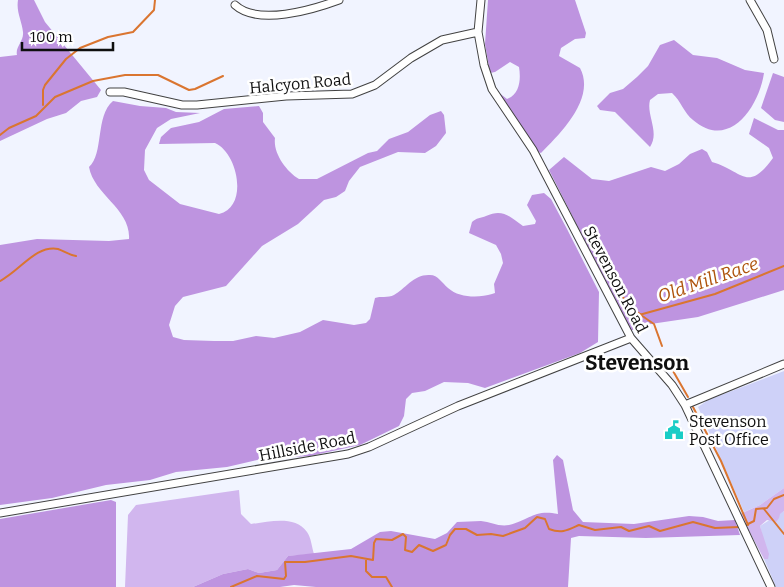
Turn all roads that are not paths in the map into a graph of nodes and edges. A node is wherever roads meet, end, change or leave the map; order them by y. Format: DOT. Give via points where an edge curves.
graph roads {
  1 [pos="339,0"];
  2 [pos="481,0"];
  3 [pos="750,0"];
  4 [pos="235,5"];
  5 [pos="478,32"];
  6 [pos="774,59"];
  7 [pos="110,92"];
  8 [pos="631,338"];
  9 [pos="784,364"];
  10 [pos="686,405"];
  11 [pos="0,513"];
  12 [pos="771,587"];
  1 -- 4 [label="street" via="300,12 264,15 242,12"];
  2 -- 5 [label="street, Stevenson Road"];
  3 -- 6 [label="street" via="767,30"];
  5 -- 7 [label="street, Halcyon Road" via="442,40 375,85 352,94 286,96 197,106"];
  5 -- 8 [label="street, Stevenson Road" via="492,89 533,150"];
  8 -- 10 [label="street, Stevenson Road"];
  8 -- 11 [label="street, Hillside Road" via="458,406 348,454"];
  9 -- 10 [label="street"];
  10 -- 12 [label="street, Stevenson Road"];
}
